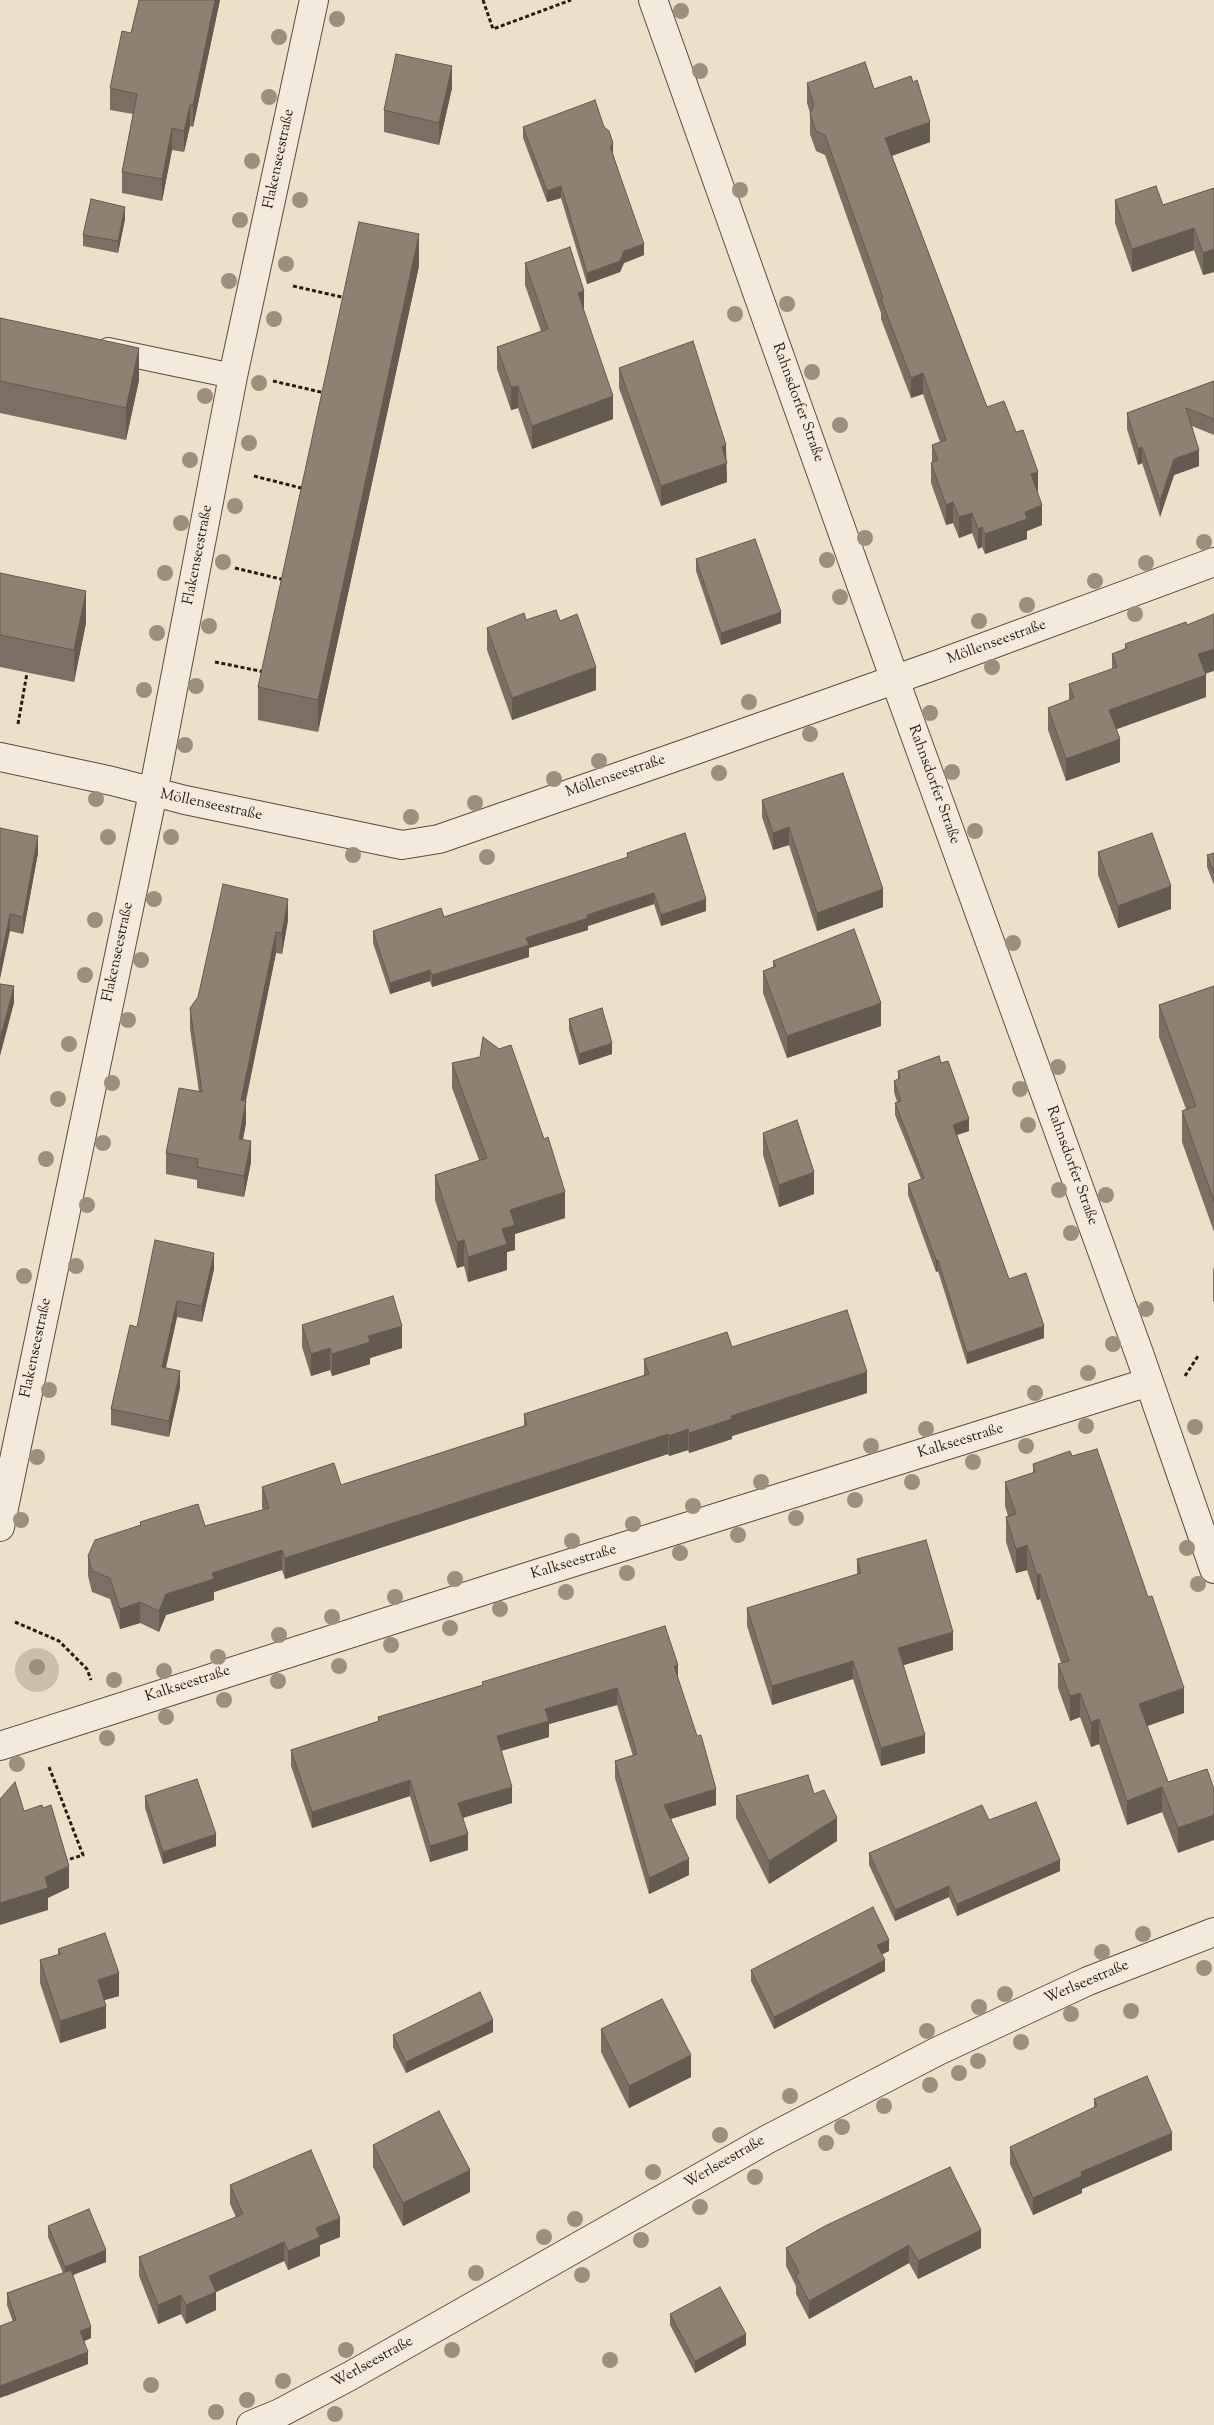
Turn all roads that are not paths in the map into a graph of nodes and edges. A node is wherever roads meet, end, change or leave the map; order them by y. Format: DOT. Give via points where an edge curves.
graph roads {
  1 [pos="314,0"];
  2 [pos="653,0"];
  3 [pos="86,345"];
  4 [pos="233,376"];
  5 [pos="1214,562"];
  6 [pos="895,680"];
  7 [pos="0,757"];
  8 [pos="153,793"];
  9 [pos="1149,1382"];
  10 [pos="0,1527"];
  11 [pos="1214,1569"];
  12 [pos="0,1746"];
  13 [pos="1214,1932"];
  14 [pos="251,2425"];
  1 -- 4 [label="street, Flakenseestraße"];
  2 -- 6 [label="street, Rahnsdorfer Straße"];
  3 -- 4 [label="lane"];
  4 -- 8 [label="street, Flakenseestraße"];
  5 -- 6 [label="street, Möllenseestraße"];
  6 -- 8 [label="street, Möllenseestraße" via="439,839 402,845"];
  6 -- 9 [label="street, Rahnsdorfer Straße"];
  7 -- 8 [label="street, Möllenseestraße"];
  8 -- 10 [label="street, Flakenseestraße"];
  9 -- 11 [label="street, Rahnsdorfer Straße"];
  9 -- 12 [label="street, Kalkseestraße"];
  13 -- 14 [label="street, Werlseestraße" via="1088,1981 938,2051 783,2131 350,2376"];
}
